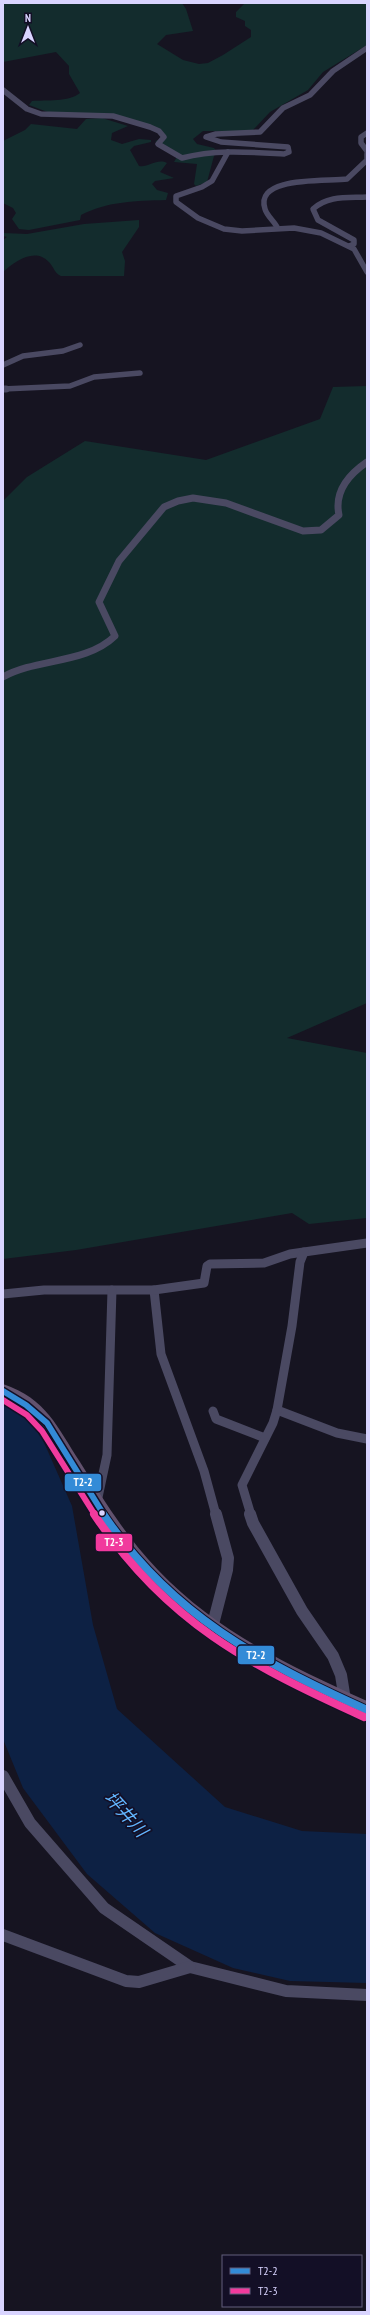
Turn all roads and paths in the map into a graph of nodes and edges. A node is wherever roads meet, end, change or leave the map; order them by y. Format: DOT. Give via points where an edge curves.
graph roads {
  1 [pos="367,48"];
  2 [pos="3,90"];
  3 [pos="367,132"];
  4 [pos="228,152"];
  5 [pos="367,153"];
  6 [pos="367,197"];
  7 [pos="277,227"];
  8 [pos="349,246"];
  9 [pos="367,272"];
  10 [pos="80,345"];
  11 [pos="3,365"];
  12 [pos="140,373"];
  13 [pos="3,389"];
  14 [pos="367,462"];
  15 [pos="3,677"];
  16 [pos="367,1243"];
  17 [pos="304,1252"];
  18 [pos="112,1290"];
  19 [pos="154,1290"];
  20 [pos="3,1294"];
  21 [pos="3,1391"];
  22 [pos="278,1410"];
  23 [pos="213,1411"];
  24 [pos="265,1438"];
  25 [pos="367,1439"];
  26 [pos="97,1502"];
  27 [pos="212,1628"];
  28 [pos="345,1700"];
  29 [pos="367,1710"];
  30 [pos="3,1776"];
  31 [pos="3,1934"];
  32 [pos="190,1966"];
  33 [pos="367,1995"];
  1 -- 4 [label="street" via="333,70 310,95 283,108 260,132 216,134 206,137 210,142 269,143 288,147 289,152"];
  2 -- 4 [label="street" via="27,108 41,114 103,114 131,124 150,127 164,137 158,144 182,158 198,153"];
  3 -- 5 [label="street" via="361,137 361,143"];
  4 -- 7 [label="street" via="222,158 215,178 208,184 176,196 176,202 198,217 227,229 241,231"];
  5 -- 7 [label="street" via="367,160 348,178 338,181 295,182 272,188 264,198 264,207"];
  6 -- 8 [label="street" via="328,200 313,209 321,222 354,240 354,244"];
  7 -- 8 [label="street" via="311,229"];
  8 -- 9 [label="street"];
  10 -- 11 [label="street" via="63,351 23,356"];
  12 -- 13 [label="street" via="94,377 70,386"];
  14 -- 15 [label="street" via="360,466 339,492 339,514 321,530 303,531 209,499 193,498 164,507 119,561 99,602 100,609 114,627 115,636 111,643 21,668"];
  16 -- 17 [label="street"];
  17 -- 19 [label="street" via="264,1263 210,1264 207,1266 204,1283"];
  17 -- 22 [label="street" via="300,1262"];
  18 -- 19 [label="street"];
  18 -- 20 [label="street" via="44,1290"];
  18 -- 26 [label="street" via="107,1455"];
  19 -- 27 [label="street" via="161,1354 204,1471 228,1558"];
  21 -- 26 [label="highway" via="31,1409 50,1427"];
  22 -- 24 [label="street"];
  22 -- 25 [label="street" via="337,1433"];
  23 -- 24 [label="street" via="216,1419"];
  24 -- 28 [label="street" via="242,1485 244,1495 253,1523 302,1611 333,1656 341,1675"];
  26 -- 27 [label="highway" via="111,1525 150,1573 172,1597"];
  27 -- 28 [label="highway" via="236,1645"];
  28 -- 29 [label="highway"];
  30 -- 32 [label="street" via="30,1823 104,1908"];
  31 -- 32 [label="street" via="126,1981 139,1982"];
  32 -- 33 [label="street" via="216,1975 286,1991"];
}
